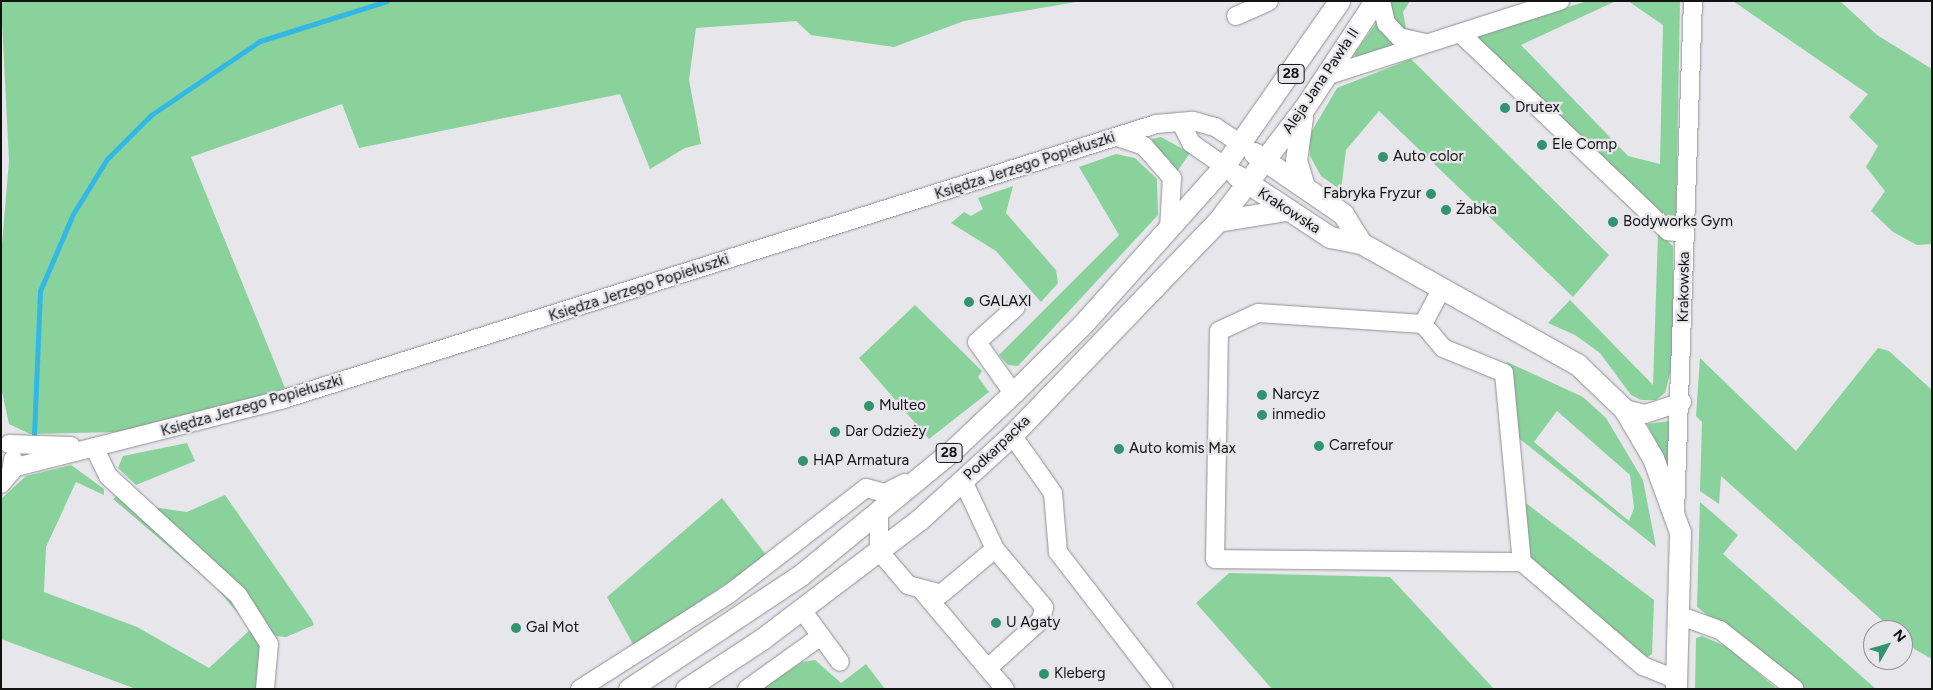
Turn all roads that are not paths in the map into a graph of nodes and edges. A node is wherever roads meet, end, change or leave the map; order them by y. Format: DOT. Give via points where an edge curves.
graph roads {
  1 [pos="1269,1"];
  2 [pos="1339,1"];
  3 [pos="1375,1"];
  4 [pos="1381,1"];
  5 [pos="1560,1"];
  6 [pos="1693,1"];
  7 [pos="1236,16"];
  8 [pos="1462,34"];
  9 [pos="1424,43"];
  10 [pos="1326,76"];
  11 [pos="1305,107"];
  12 [pos="1181,124"];
  13 [pos="1117,136"];
  14 [pos="1241,144"];
  15 [pos="1265,160"];
  16 [pos="1224,166"];
  17 [pos="1247,183"];
  18 [pos="1304,187"];
  19 [pos="1286,210"];
  20 [pos="1218,221"];
  21 [pos="1169,231"];
  22 [pos="1685,233"];
  23 [pos="1361,243"];
  24 [pos="1442,288"];
  25 [pos="1016,307"];
  26 [pos="1423,324"];
  27 [pos="1014,393"];
  28 [pos="1682,402"];
  29 [pos="1624,409"];
  30 [pos="1012,435"];
  31 [pos="5,440"];
  32 [pos="94,447"];
  33 [pos="12,468"];
  34 [pos="929,471"];
  35 [pos="964,481"];
  36 [pos="1,484"];
  37 [pos="852,500"];
  38 [pos="1675,513"];
  39 [pos="871,518"];
  40 [pos="995,550"];
  41 [pos="879,551"];
  42 [pos="1522,562"];
  43 [pos="923,592"];
  44 [pos="802,610"];
  45 [pos="1678,615"];
  46 [pos="821,636"];
  47 [pos="840,662"];
  48 [pos="988,668"];
  49 [pos="1676,684"];
  50 [pos="265,689"];
  51 [pos="580,689"];
  52 [pos="629,689"];
  53 [pos="686,689"];
  54 [pos="747,689"];
  55 [pos="1005,689"];
  56 [pos="1164,689"];
  57 [pos="1795,689"];
  1 -- 7 [label="street"];
  2 -- 14 [label="main road, Aleja Jana Pawła II / 28"];
  3 -- 10 [label="main road, Aleja Jana Pawła II / 28"];
  4 -- 9 [label="street" via="1386,23 1399,36"];
  5 -- 8 [label="street"];
  6 -- 22 [label="street, Krakowska"];
  8 -- 9 [label="street"];
  8 -- 22 [label="street" via="1668,231"];
  9 -- 10 [label="street"];
  10 -- 11 [label="main road, Aleja Jana Pawła II / 28"];
  11 -- 15 [label="main road, Aleja Jana Pawła II / 28"];
  11 -- 18 [label="main road" via="1296,135 1296,160"];
  12 -- 13 [label="street, Księdza Jerzego Popiełuszki" via="1156,124"];
  12 -- 14 [label="street, Księdza Jerzego Popiełuszki" via="1215,127"];
  12 -- 16 [label="street" via="1192,143"];
  13 -- 21 [label="street" via="1144,146 1172,178"];
  13 -- 32 [label="street, Księdza Jerzego Popiełuszki" via="284,399"];
  14 -- 15 [label="main road, Księdza Jerzego Popiełuszki"];
  14 -- 16 [label="main road, 28"];
  15 -- 17 [label="main road, Podkarpacka / 28"];
  15 -- 18 [label="main road, Krakowska"];
  16 -- 17 [label="main road"];
  16 -- 21 [label="main road, Podkarpacka / 28"];
  17 -- 19 [label="main road, Krakowska"];
  17 -- 20 [label="main road, Podkarpacka / 28"];
  18 -- 23 [label="main road, Krakowska" via="1343,214"];
  19 -- 20 [label="main road"];
  19 -- 23 [label="main road, Krakowska" via="1330,238"];
  20 -- 30 [label="main road, Podkarpacka / 28"];
  21 -- 27 [label="main road, Podkarpacka / 28"];
  22 -- 28 [label="street, Krakowska"];
  23 -- 24 [label="main road, Krakowska"];
  24 -- 26 [label="street"];
  24 -- 29 [label="main road, Krakowska" via="1577,364"];
  25 -- 27 [label="street" via="977,342"];
  26 -- 42 [label="street" via="1443,348 1504,373"];
  26 -- 42 [label="street" via="1258,313 1219,331 1215,559"];
  27 -- 34 [label="main road, Podkarpacka / 28"];
  28 -- 29 [label="street" via="1645,414"];
  28 -- 38 [label="street, Krakowska"];
  29 -- 38 [label="main road, Krakowska" via="1653,458"];
  30 -- 35 [label="main road, Podkarpacka / 28"];
  30 -- 56 [label="street" via="1053,493 1058,552"];
  31 -- 32 [label="street, Księdza Jerzego Popiełuszki"];
  31 -- 33 [label="street"];
  32 -- 33 [label="street, Księdza Jerzego Popiełuszki"];
  32 -- 50 [label="street" via="108,476 238,595 269,644"];
  33 -- 36 [label="street"];
  34 -- 37 [label="street, Podkarpacka" via="885,492 866,488"];
  34 -- 39 [label="main road, Podkarpacka / 28"];
  35 -- 40 [label="street"];
  35 -- 41 [label="main road, Podkarpacka / 28"];
  37 -- 39 [label="street" via="866,506"];
  37 -- 51 [label="street" via="729,594"];
  38 -- 45 [label="main road, Krakowska" via="1680,532"];
  39 -- 41 [label="street"];
  39 -- 52 [label="main road, Podkarpacka / 28" via="802,574"];
  40 -- 43 [label="street" via="941,594"];
  40 -- 48 [label="street" via="1044,607 1041,620"];
  41 -- 43 [label="street" via="908,585"];
  41 -- 44 [label="main road, Podkarpacka / 28"];
  42 -- 49 [label="street" via="1643,666"];
  43 -- 48 [label="street"];
  44 -- 46 [label="street"];
  44 -- 53 [label="main road, Podkarpacka / 28"];
  45 -- 49 [label="main road, Krakowska"];
  45 -- 57 [label="street" via="1720,630"];
  46 -- 47 [label="street"];
  46 -- 54 [label="street"];
  48 -- 55 [label="street"];
}
